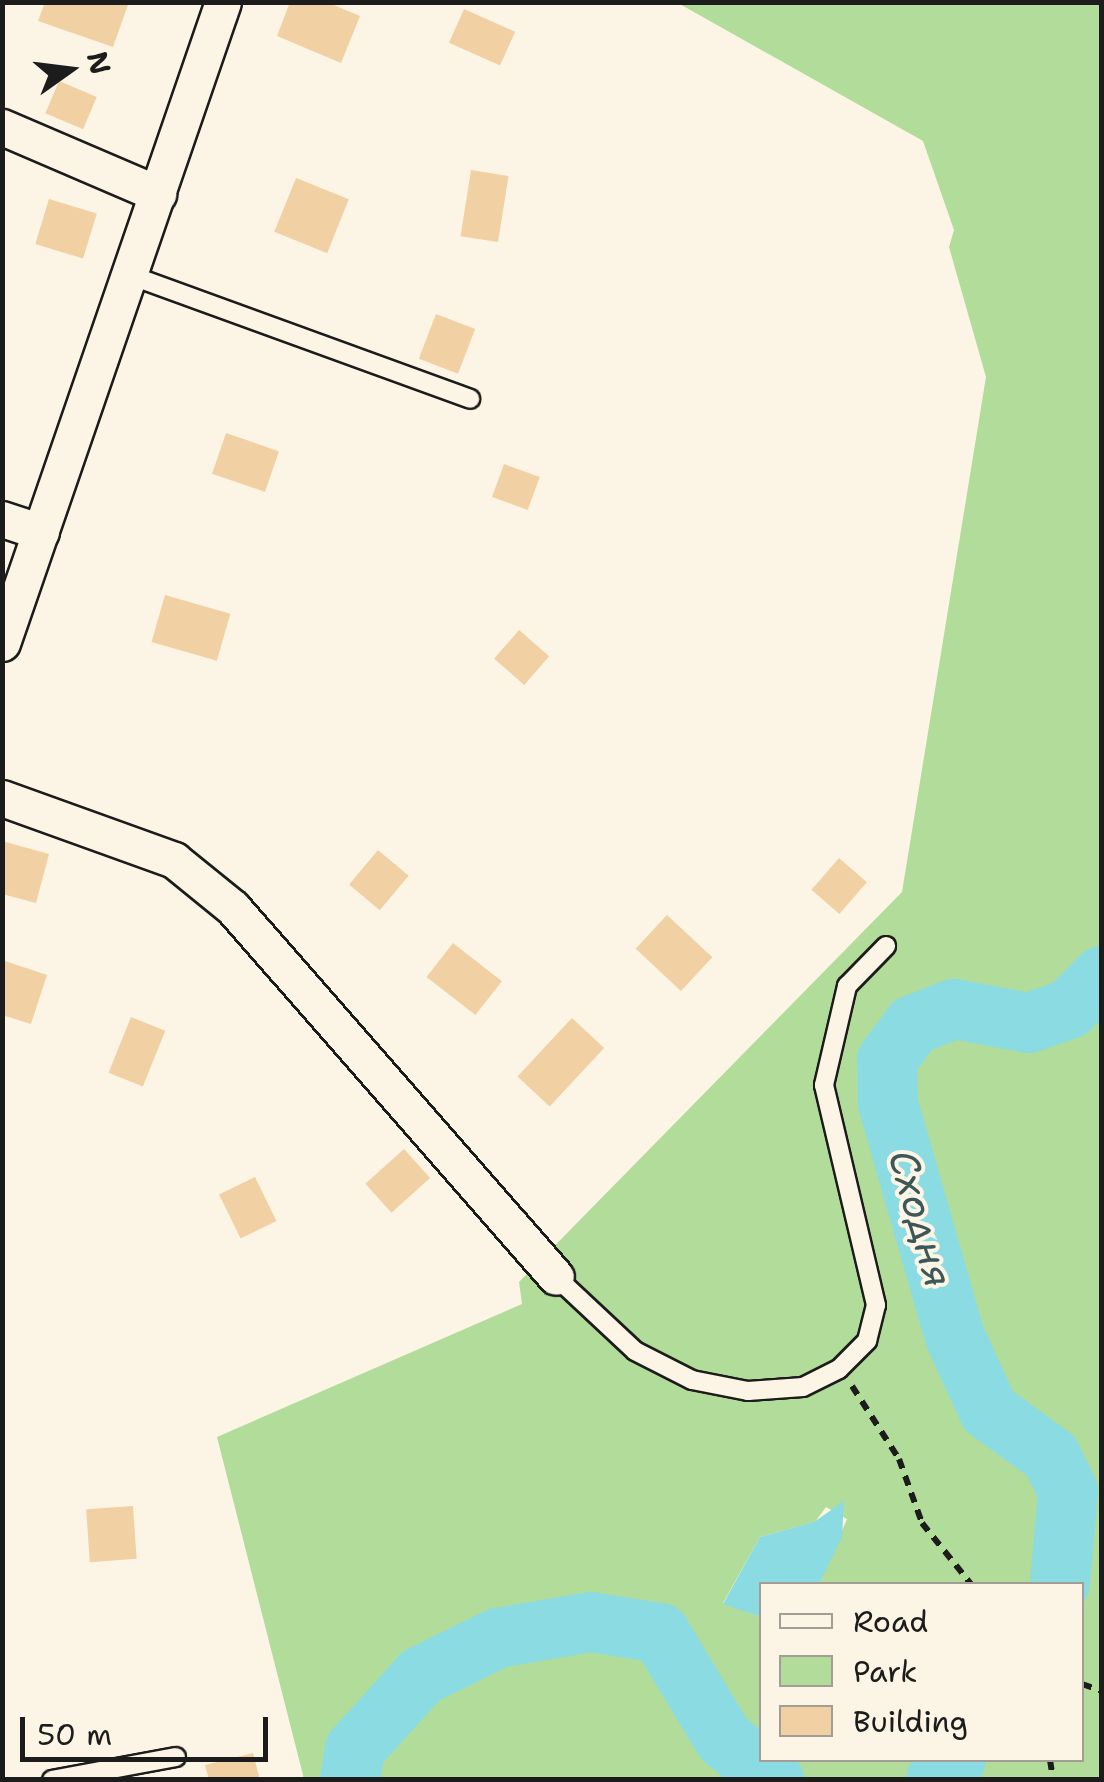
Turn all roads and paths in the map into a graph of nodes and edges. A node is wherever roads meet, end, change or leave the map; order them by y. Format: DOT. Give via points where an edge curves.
graph roads {
  1 [pos="223,2"];
  2 [pos="2,127"];
  3 [pos="158,194"];
  4 [pos="130,275"];
  5 [pos="470,399"];
  6 [pos="2,519"];
  7 [pos="41,532"];
  8 [pos="2,644"];
  9 [pos="2,798"];
  10 [pos="886,946"];
  11 [pos="556,1277"];
  12 [pos="839,1369"];
  13 [pos="969,1582"];
  14 [pos="176,1757"];
  15 [pos="52,1780"];
  1 -- 3 [label="street"];
  2 -- 3 [label="street"];
  3 -- 4 [label="street"];
  4 -- 5 [label="lane"];
  4 -- 7 [label="street"];
  6 -- 7 [label="street"];
  7 -- 8 [label="street"];
  9 -- 11 [label="street" via="174,860 233,908"];
  10 -- 12 [label="lane" via="848,986 824,1084 876,1305 867,1340"];
  11 -- 12 [label="lane" via="635,1351 692,1380 748,1391 803,1386"];
  12 -- 13 [label="path" via="899,1459 922,1523"];
  14 -- 15 [label="lane"];
}
